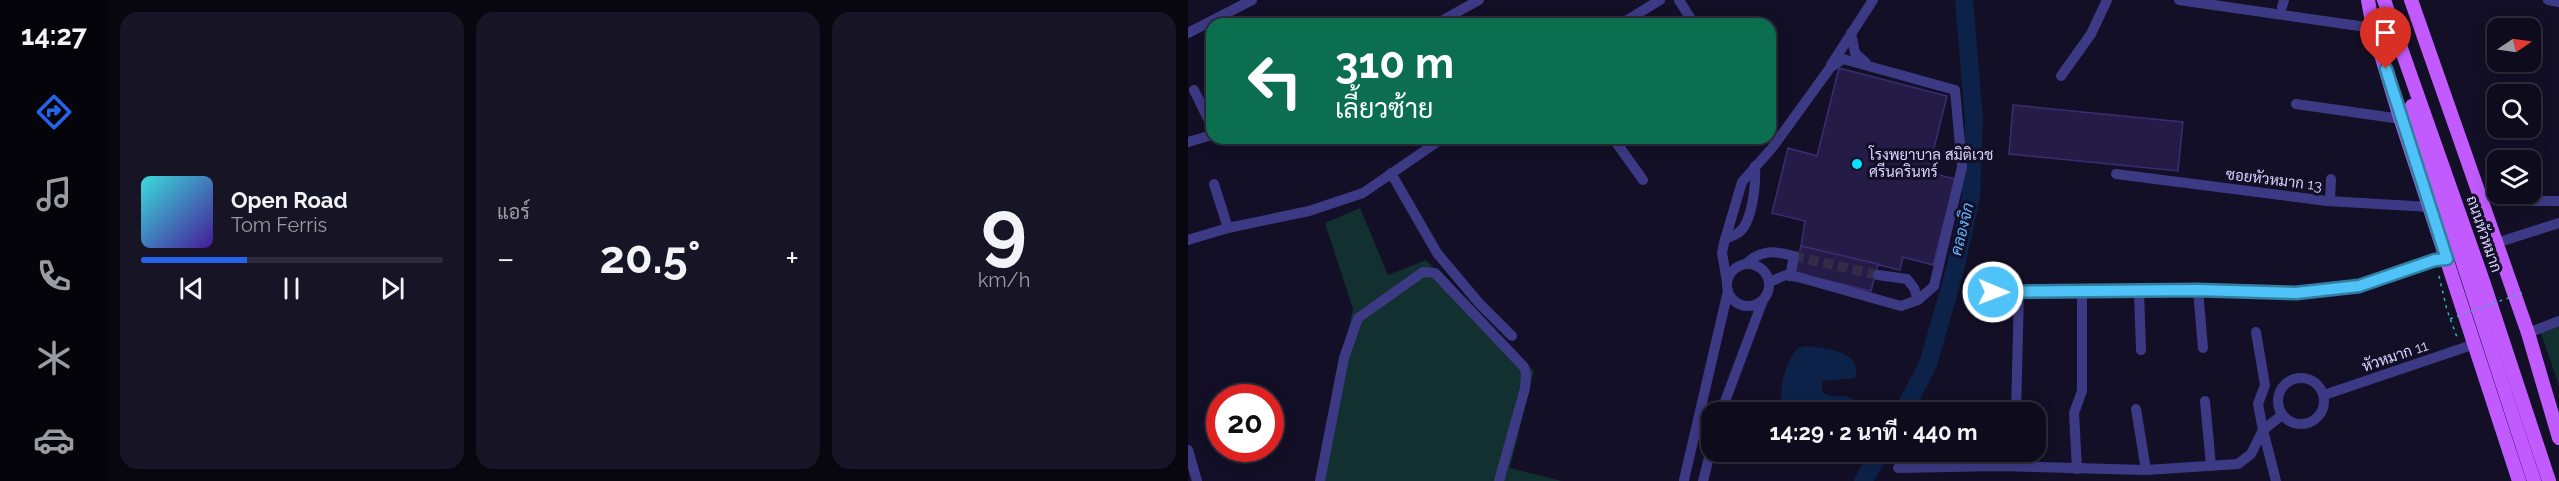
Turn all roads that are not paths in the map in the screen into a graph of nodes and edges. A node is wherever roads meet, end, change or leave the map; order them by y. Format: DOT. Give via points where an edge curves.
graph roads {
  1 [pos="1252,0"];
  2 [pos="1479,0"];
  3 [pos="1660,0"];
  4 [pos="1679,0"];
  5 [pos="1873,0"];
  6 [pos="2107,0"];
  7 [pos="2179,0"];
  8 [pos="2368,0"];
  9 [pos="2384,0"];
  10 [pos="2411,0"];
  11 [pos="2548,0"];
  12 [pos="2559,2"];
  13 [pos="1217,18"];
  14 [pos="1447,18"];
  15 [pos="1631,18"];
  16 [pos="1690,18"];
  17 [pos="1206,24"];
  18 [pos="2373,28"];
  19 [pos="1188,33"];
  20 [pos="1851,33"];
  21 [pos="2402,51"];
  22 [pos="1870,65"];
  23 [pos="1830,68"];
  24 [pos="2061,76"];
  25 [pos="1194,90"];
  26 [pos="2296,104"];
  27 [pos="1206,115"];
  28 [pos="2401,119"];
  29 [pos="1206,137"];
  30 [pos="1188,142"];
  31 [pos="1434,144"];
  32 [pos="1617,144"];
  33 [pos="1776,144"];
  34 [pos="1776,144"];
  35 [pos="1755,166"];
  36 [pos="1391,173"];
  37 [pos="2116,174"];
  38 [pos="2331,179"];
  39 [pos="1643,180"];
  40 [pos="1214,184"];
  41 [pos="2330,201"];
  42 [pos="2541,201"];
  43 [pos="2559,201"];
  44 [pos="2430,207"];
  45 [pos="2559,223"];
  46 [pos="1228,228"];
  47 [pos="1725,239"];
  48 [pos="1188,240"];
  49 [pos="2496,243"];
  50 [pos="2441,260"];
  51 [pos="1746,264"];
  52 [pos="1878,275"];
  53 [pos="1790,276"];
  54 [pos="1769,282"];
  55 [pos="1728,286"];
  56 [pos="2198,290"];
  57 [pos="2082,291"];
  58 [pos="1993,292"];
  59 [pos="2019,292"];
  60 [pos="2139,292"];
  61 [pos="1763,300"];
  62 [pos="1918,300"];
  63 [pos="2559,321"];
  64 [pos="2256,332"];
  65 [pos="2528,333"];
  66 [pos="1512,336"];
  67 [pos="2475,344"];
  68 [pos="2203,348"];
  69 [pos="2141,350"];
  70 [pos="2324,395"];
  71 [pos="2205,401"];
  72 [pos="1725,402"];
  73 [pos="2016,402"];
  74 [pos="2136,408"];
  75 [pos="2282,415"];
  76 [pos="2263,429"];
  77 [pos="2559,438"];
  78 [pos="1188,450"];
  79 [pos="1708,462"];
  80 [pos="1999,462"];
  81 [pos="2000,466"];
  82 [pos="2211,466"];
  83 [pos="1898,468"];
  84 [pos="2077,469"];
  85 [pos="2146,470"];
  86 [pos="1683,480"];
  87 [pos="1197,481"];
  88 [pos="1320,481"];
  89 [pos="1499,481"];
  90 [pos="1698,481"];
  91 [pos="1703,481"];
  92 [pos="2276,481"];
  93 [pos="2519,481"];
  94 [pos="2534,481"];
  95 [pos="2548,481"];
  1 -- 13 [label="street"];
  2 -- 14 [label="street"];
  3 -- 15 [label="street"];
  4 -- 16 [label="street"];
  5 -- 20 [label="street"];
  6 -- 24 [label="street" via="2091,34"];
  7 -- 18 [label="street"];
  8 -- 18 [label="main road"];
  9 -- 21 [label="main road, ถนนหัวหมาก"];
  10 -- 49 [label="main road, ถนนหัวหมาก"];
  11 -- 12 [label="street"];
  17 -- 19 [label="street"];
  18 -- 28 [label="main road"];
  20 -- 22 [label="street" via="1855,53"];
  20 -- 23 [label="street"];
  21 -- 94 [label="main road" via="2418,128"];
  21 -- 95 [label="main road, ถนนหัวหมาก"];
  22 -- 23 [label="street" via="1843,59"];
  22 -- 62 [label="street" via="1955,90 1962,167 1938,274 1934,286"];
  23 -- 34 [label="street"];
  25 -- 27 [label="street"];
  26 -- 28 [label="street"];
  28 -- 44 [label="main road"];
  29 -- 30 [label="street"];
  31 -- 36 [label="street"];
  32 -- 39 [label="street"];
  33 -- 35 [label="street"];
  35 -- 47 [label="street" via="1742,182"];
  35 -- 47 [label="street" via="1756,185 1744,226"];
  36 -- 46 [label="street" via="1363,193 1309,211"];
  36 -- 66 [label="street" via="1437,253"];
  37 -- 41 [label="street, ซอยหัวหมาก 13"];
  38 -- 41 [label="street"];
  40 -- 46 [label="street"];
  41 -- 44 [label="street, ซอยหัวหมาก 13"];
  42 -- 43 [label="street"];
  44 -- 50 [label="main road"];
  45 -- 49 [label="street"];
  46 -- 48 [label="street"];
  47 -- 55 [label="street" via="1722,253"];
  49 -- 65 [label="main road, ถนนหัวหมาก"];
  50 -- 56 [label="street" via="2359,286 2296,293"];
  50 -- 67 [label="main road"];
  51 -- 53 [label="street" via="1767,251 1794,256"];
  51 -- 54 [label="street" via="1759,266"];
  51 -- 55 [label="street" via="1734,269"];
  52 -- 62 [label="street" via="1907,279"];
  53 -- 54 [label="street"];
  53 -- 62 [label="street" via="1901,306"];
  54 -- 61 [label="street"];
  55 -- 61 [label="street" via="1736,302 1743,305"];
  55 -- 86 [label="street"];
  56 -- 60 [label="street"];
  56 -- 68 [label="street"];
  57 -- 59 [label="street"];
  57 -- 60 [label="street"];
  57 -- 84 [label="street" via="2082,391 2074,413"];
  58 -- 59 [label="street"];
  59 -- 73 [label="street"];
  60 -- 69 [label="street"];
  61 -- 72 [label="street"];
  63 -- 65 [label="street"];
  64 -- 76 [label="street" via="2265,385 2258,404"];
  65 -- 77 [label="main road, ถนนหัวหมาก"];
  67 -- 70 [label="street, หัวหมาก 11"];
  67 -- 93 [label="main road"];
  70 -- 75 [label="street" via="2323,410 2312,422 2296,424"];
  70 -- 75 [label="street" via="2309,379 2294,378 2279,394"];
  71 -- 82 [label="street"];
  74 -- 85 [label="street"];
  75 -- 76 [label="street"];
  76 -- 82 [label="street" via="2251,454 2238,464"];
  76 -- 92 [label="street"];
  78 -- 87 [label="street"];
  79 -- 91 [label="street"];
  80 -- 81 [label="street"];
  81 -- 83 [label="street"];
  81 -- 84 [label="street"];
  82 -- 85 [label="street"];
  84 -- 85 [label="street"];
  86 -- 90 [label="street"];
  88 -- 89 [label="street" via="1344,358 1358,318 1423,272 1435,273 1524,367 1525,388"];
}
